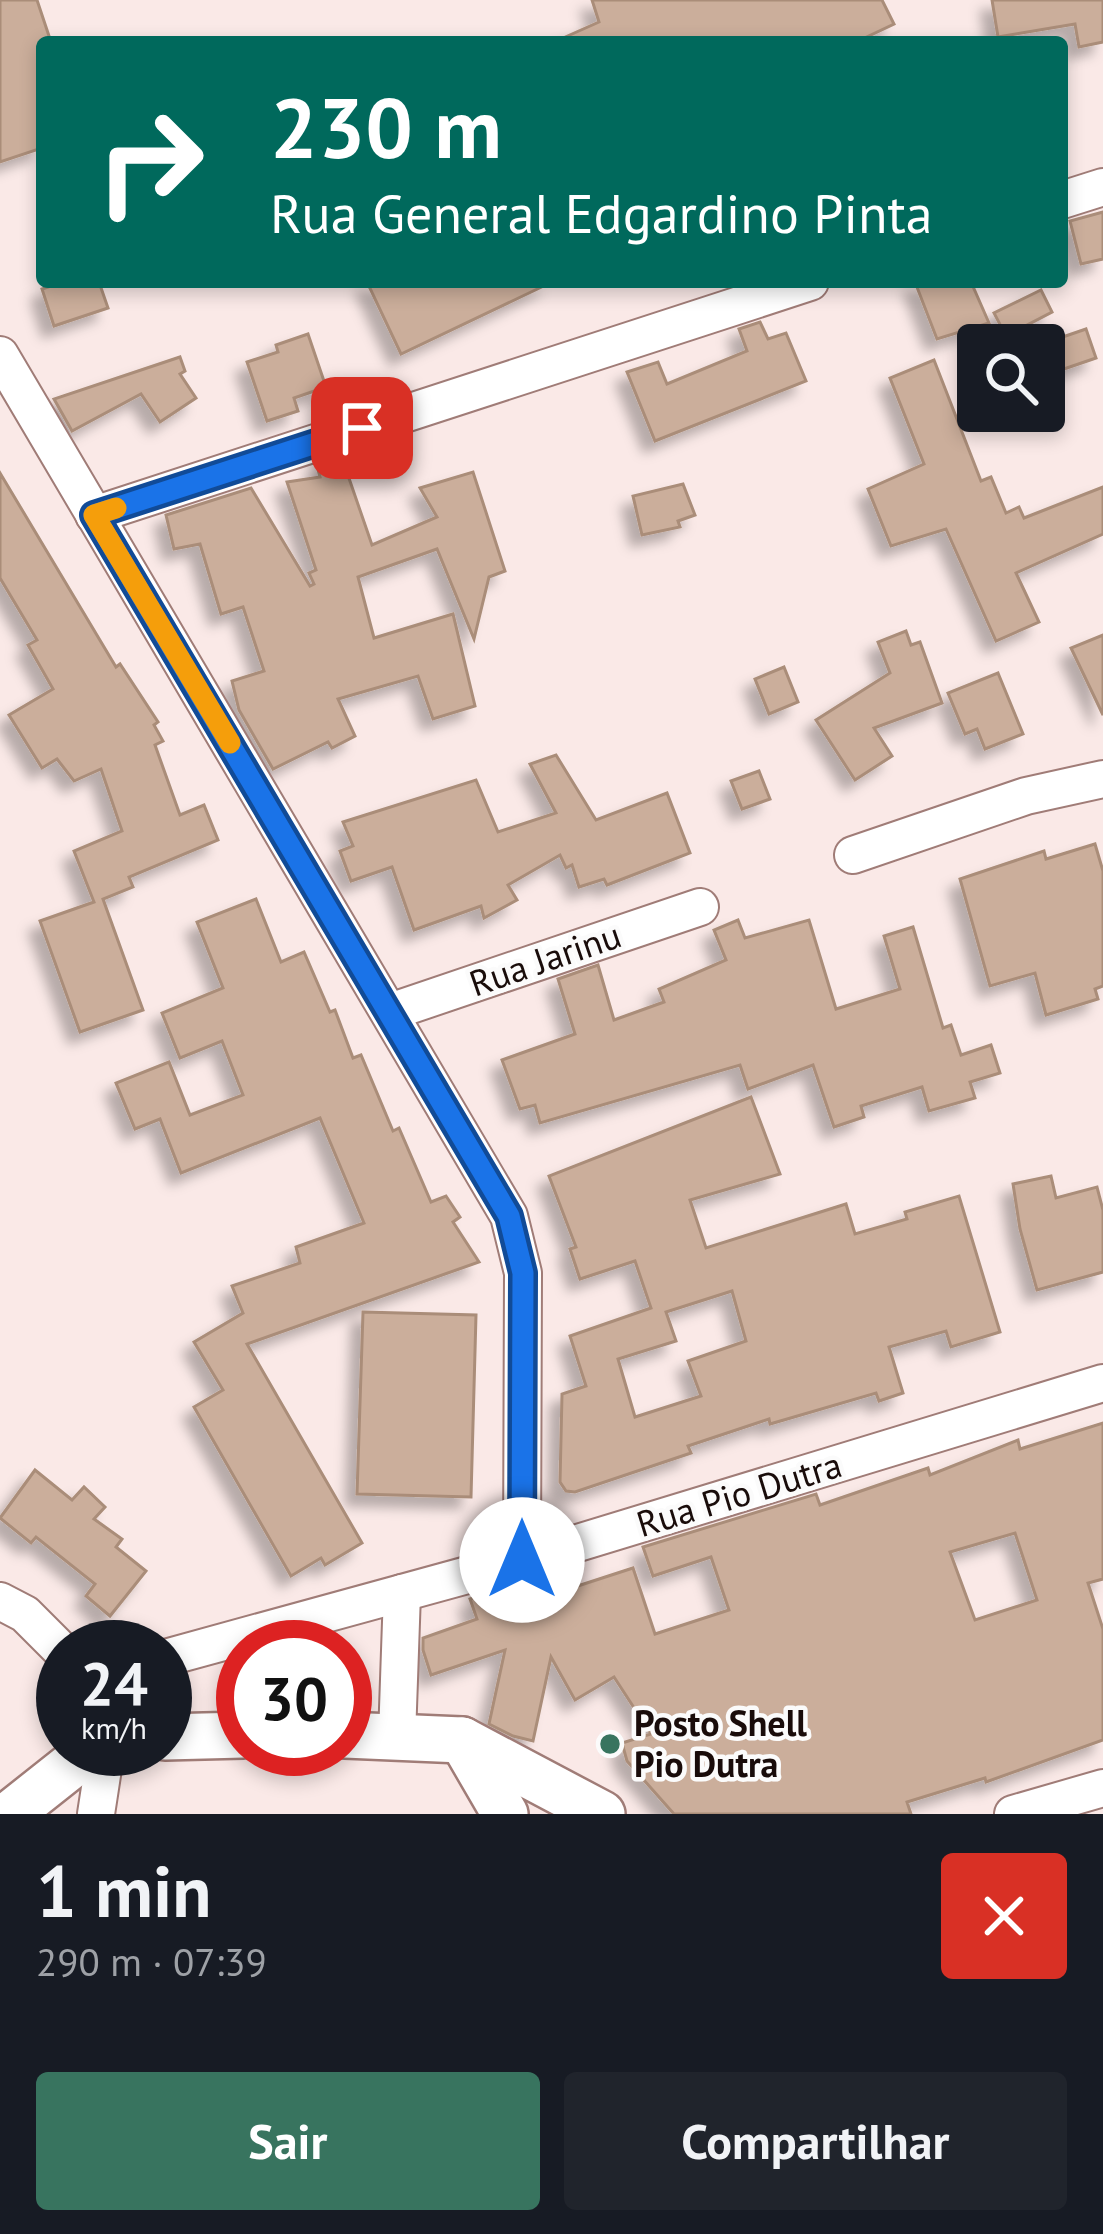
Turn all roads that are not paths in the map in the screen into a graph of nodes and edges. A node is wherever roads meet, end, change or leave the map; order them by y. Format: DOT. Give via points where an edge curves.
graph roads {
  1 [pos="1103,187"];
  2 [pos="1068,198"];
  3 [pos="792,288"];
  4 [pos="0,355"];
  5 [pos="94,515"];
  6 [pos="1103,779"];
  7 [pos="854,855"];
  8 [pos="700,907"];
  9 [pos="390,1012"];
  10 [pos="1103,1383"];
  11 [pos="522,1560"];
  12 [pos="402,1593"];
  13 [pos="0,1601"];
  14 [pos="36,1625"];
  15 [pos="192,1651"];
  16 [pos="372,1737"];
  17 [pos="397,1738"];
  18 [pos="462,1740"];
  19 [pos="58,1776"];
  20 [pos="102,1776"];
  21 [pos="1103,1788"];
  22 [pos="10,1814"];
  23 [pos="96,1814"];
  24 [pos="505,1814"];
  25 [pos="602,1814"];
  26 [pos="1013,1814"];
  1 -- 2 [label="street"];
  3 -- 5 [label="street"];
  4 -- 5 [label="street"];
  5 -- 9 [label="street"];
  6 -- 7 [label="street" via="1026,796"];
  8 -- 9 [label="street, Rua Jarinu"];
  9 -- 11 [label="street" via="509,1216 519,1254"];
  10 -- 11 [label="street, Rua Pio Dutra"];
  11 -- 12 [label="street, Rua Pio Dutra"];
  12 -- 15 [label="street, Rua Pio Dutra"];
  12 -- 17 [label="street"];
  13 -- 14 [label="street"];
  16 -- 17 [label="street"];
  17 -- 18 [label="street"];
  18 -- 24 [label="street"];
  18 -- 25 [label="street"];
  19 -- 22 [label="street"];
  20 -- 23 [label="street"];
  21 -- 26 [label="street"];
}
